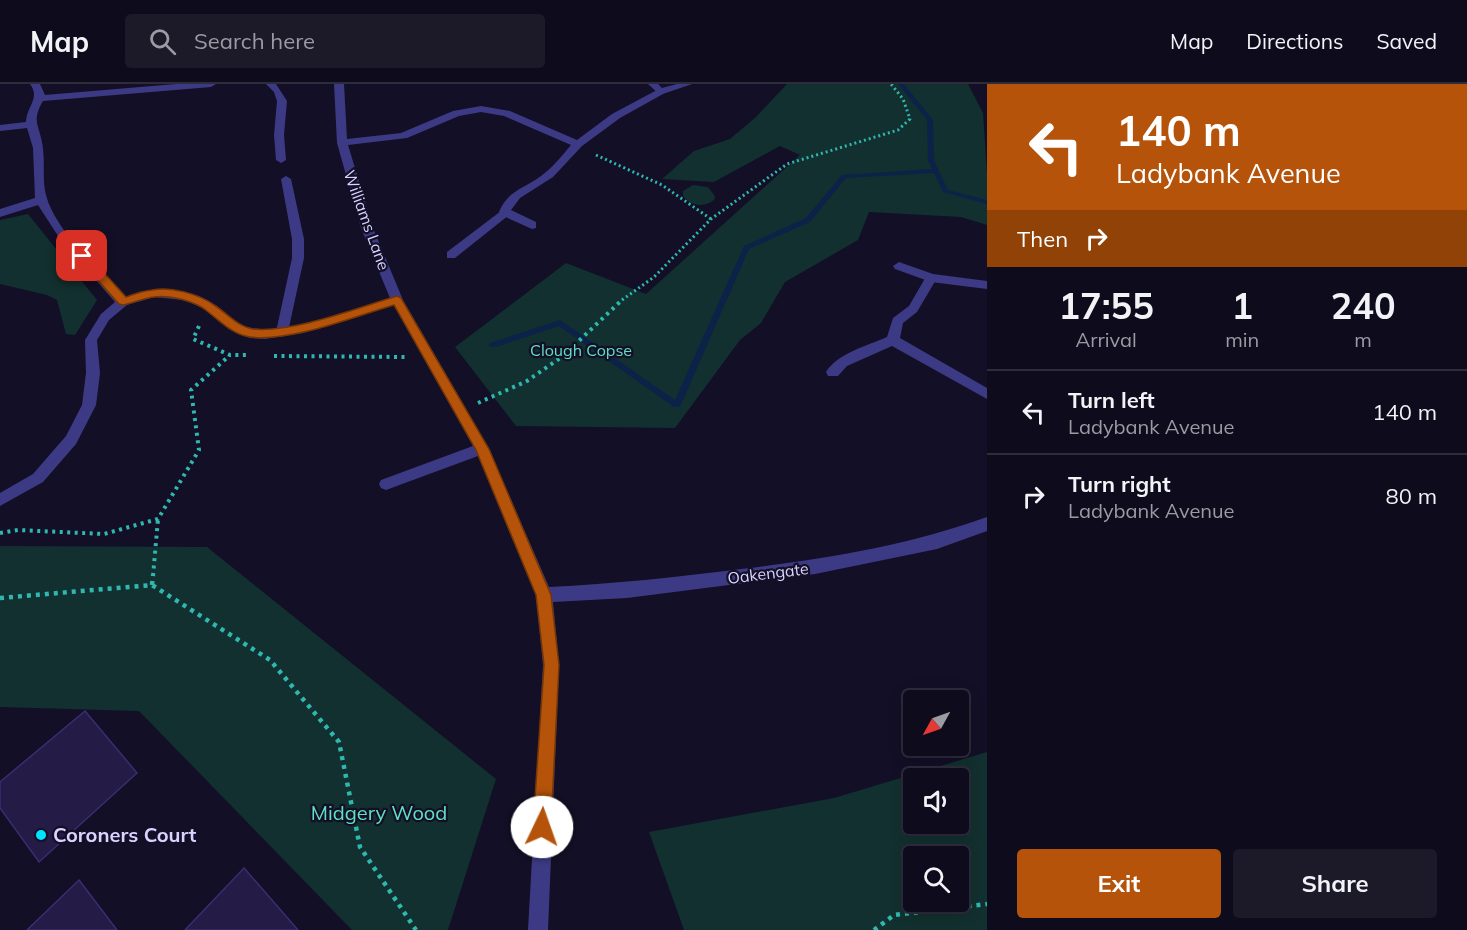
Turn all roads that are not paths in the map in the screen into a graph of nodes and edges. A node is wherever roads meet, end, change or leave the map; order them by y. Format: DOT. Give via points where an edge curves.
graph roads {
  1 [pos="35,84"];
  2 [pos="211,84"];
  3 [pos="271,84"];
  4 [pos="339,84"];
  5 [pos="687,84"];
  6 [pos="657,88"];
  7 [pos="40,98"];
  8 [pos="30,125"];
  9 [pos="0,128"];
  10 [pos="342,143"];
  11 [pos="578,144"];
  12 [pos="281,159"];
  13 [pos="286,179"];
  14 [pos="41,200"];
  15 [pos="505,212"];
  16 [pos="0,213"];
  17 [pos="532,225"];
  18 [pos="451,255"];
  19 [pos="899,266"];
  20 [pos="931,278"];
  21 [pos="987,285"];
  22 [pos="397,300"];
  23 [pos="123,302"];
  24 [pos="282,332"];
  25 [pos="893,340"];
  26 [pos="833,372"];
  27 [pos="987,394"];
  28 [pos="482,449"];
  29 [pos="386,484"];
  30 [pos="0,500"];
  31 [pos="987,524"];
  32 [pos="544,595"];
  33 [pos="538,930"];
  1 -- 7 [label="street"];
  2 -- 7 [label="street"];
  3 -- 12 [label="street" via="282,101"];
  4 -- 10 [label="street, Williams Lane"];
  5 -- 6 [label="street"];
  6 -- 11 [label="street"];
  7 -- 8 [label="street" via="29,115"];
  8 -- 9 [label="street"];
  8 -- 14 [label="street" via="38,145"];
  10 -- 11 [label="street" via="403,136 457,113 481,109 506,113"];
  10 -- 22 [label="street, Williams Lane" via="367,228"];
  11 -- 15 [label="street" via="543,180 518,193"];
  13 -- 24 [label="street" via="298,239"];
  14 -- 16 [label="street"];
  14 -- 23 [label="street" via="50,216"];
  15 -- 17 [label="street"];
  15 -- 18 [label="street"];
  19 -- 20 [label="street"];
  20 -- 21 [label="street"];
  20 -- 25 [label="street" via="914,309 897,321"];
  22 -- 24 [label="street"];
  22 -- 28 [label="street, Williams Lane"];
  23 -- 24 [label="street" via="155,293 182,296 208,306 248,333"];
  23 -- 30 [label="street" via="105,317 92,340 89,405 71,440 38,478"];
  25 -- 26 [label="street" via="842,363"];
  25 -- 27 [label="street"];
  28 -- 29 [label="street"];
  28 -- 32 [label="street, Williams Lane"];
  31 -- 32 [label="street, Oakengate" via="937,542 815,567 627,591"];
  32 -- 33 [label="street, Williams Lane" via="551,665"];
}
